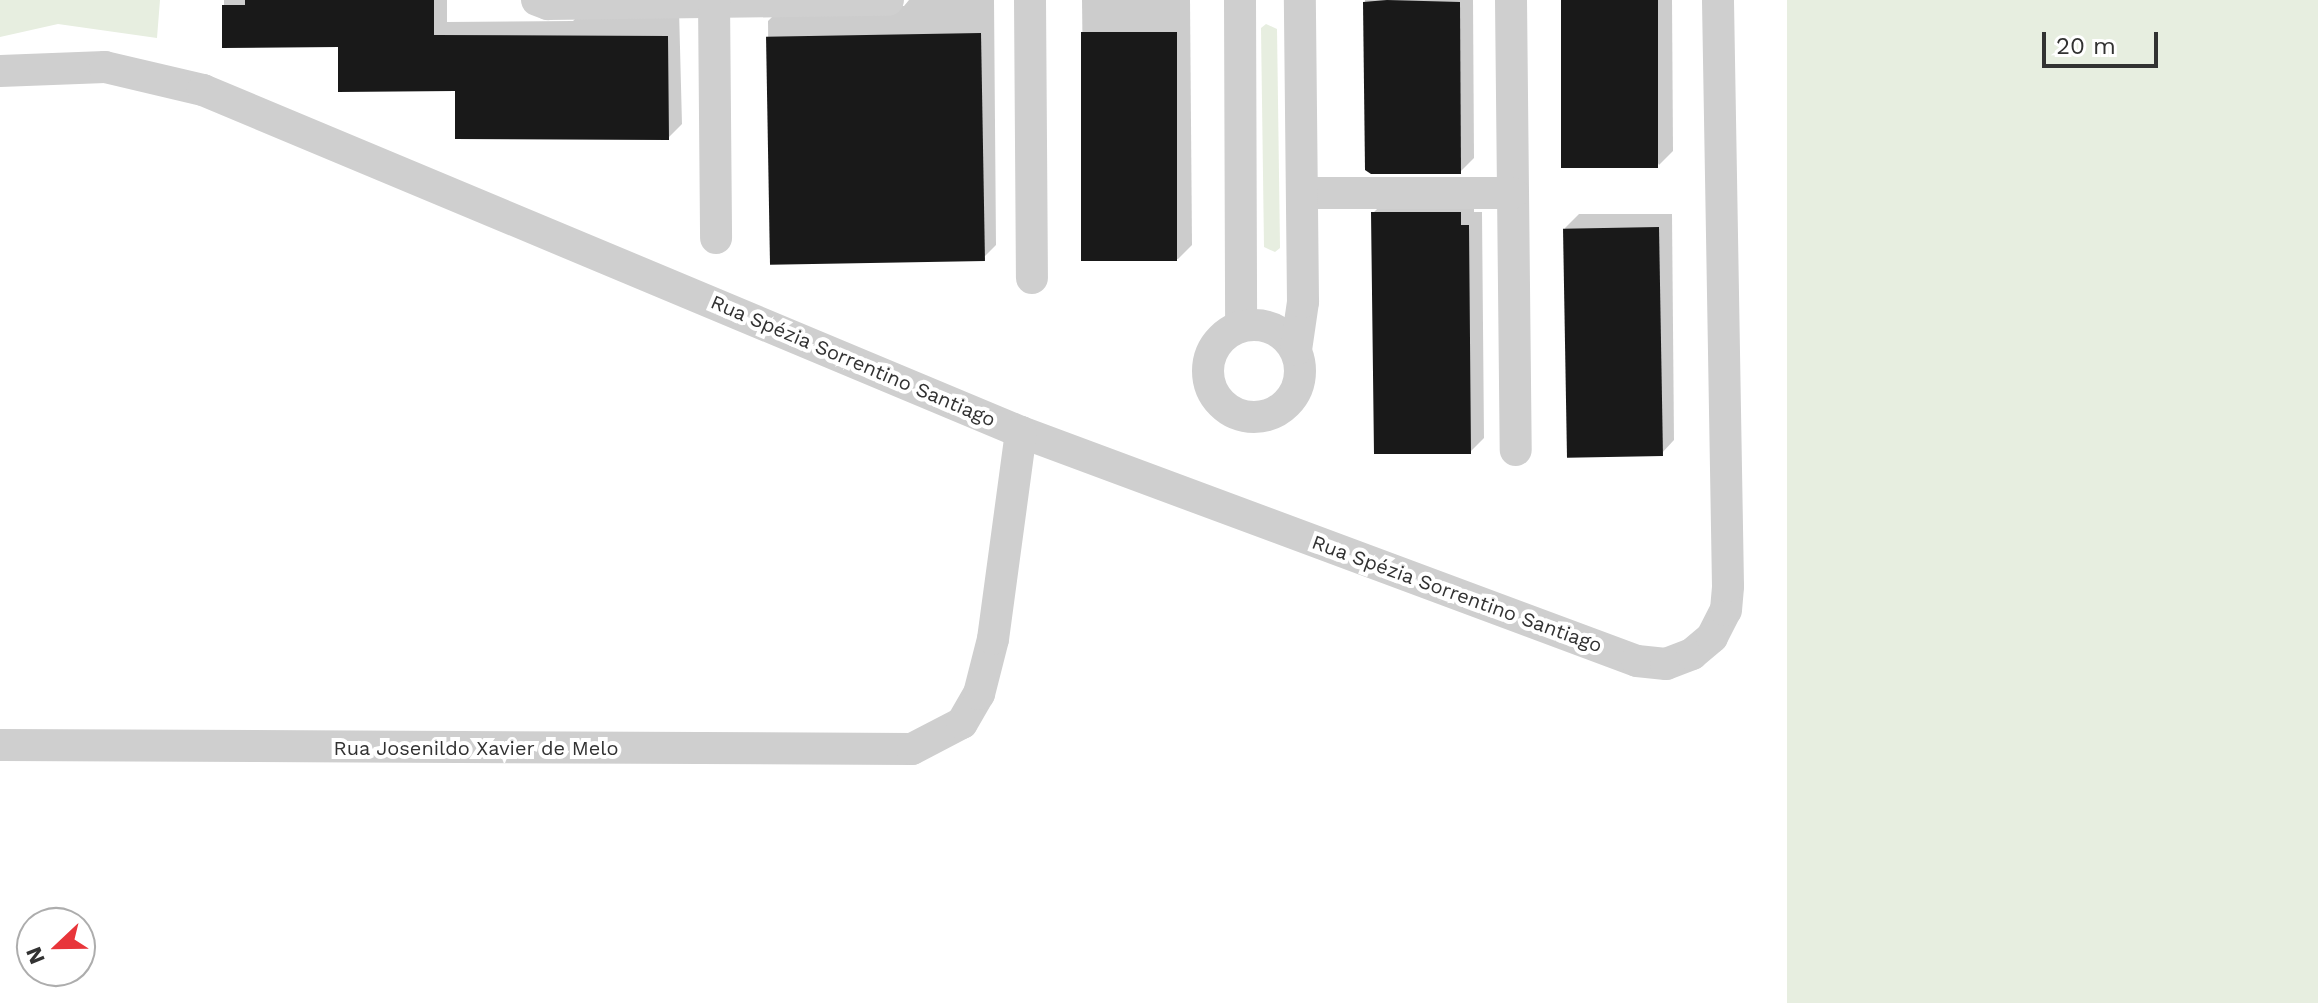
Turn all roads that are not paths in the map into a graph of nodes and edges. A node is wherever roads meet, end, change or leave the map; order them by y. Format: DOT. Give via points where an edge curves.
graph roads {
  1 [pos="537,0"];
  2 [pos="888,0"];
  3 [pos="1030,0"];
  4 [pos="1240,0"];
  5 [pos="1300,0"];
  6 [pos="1511,0"];
  7 [pos="1718,0"];
  8 [pos="714,1"];
  9 [pos="0,71"];
  10 [pos="1302,193"];
  11 [pos="1513,193"];
  12 [pos="716,238"];
  13 [pos="1032,278"];
  14 [pos="1241,326"];
  15 [pos="1296,350"];
  16 [pos="1021,432"];
  17 [pos="1516,450"];
  18 [pos="0,745"];
  1 -- 8 [label="street"];
  2 -- 8 [label="street"];
  3 -- 13 [label="street"];
  4 -- 14 [label="street"];
  5 -- 10 [label="street"];
  6 -- 11 [label="street"];
  7 -- 16 [label="street, Rua Spézia Sorrentino Santiago" via="1728,586 1720,626 1703,647 1666,664 1637,661"];
  8 -- 12 [label="street"];
  9 -- 16 [label="street, Rua Spézia Sorrentino Santiago" via="105,67 216,94"];
  10 -- 11 [label="street"];
  10 -- 15 [label="street" via="1303,302"];
  11 -- 17 [label="street"];
  14 -- 15 [label="street" via="1273,328"];
  14 -- 15 [label="street" via="1215,345 1208,368 1213,392 1236,414 1267,416 1293,397 1299,382"];
  16 -- 18 [label="street, Rua Josenildo Xavier de Melo" via="985,676 972,710 949,734 912,749"];
}
